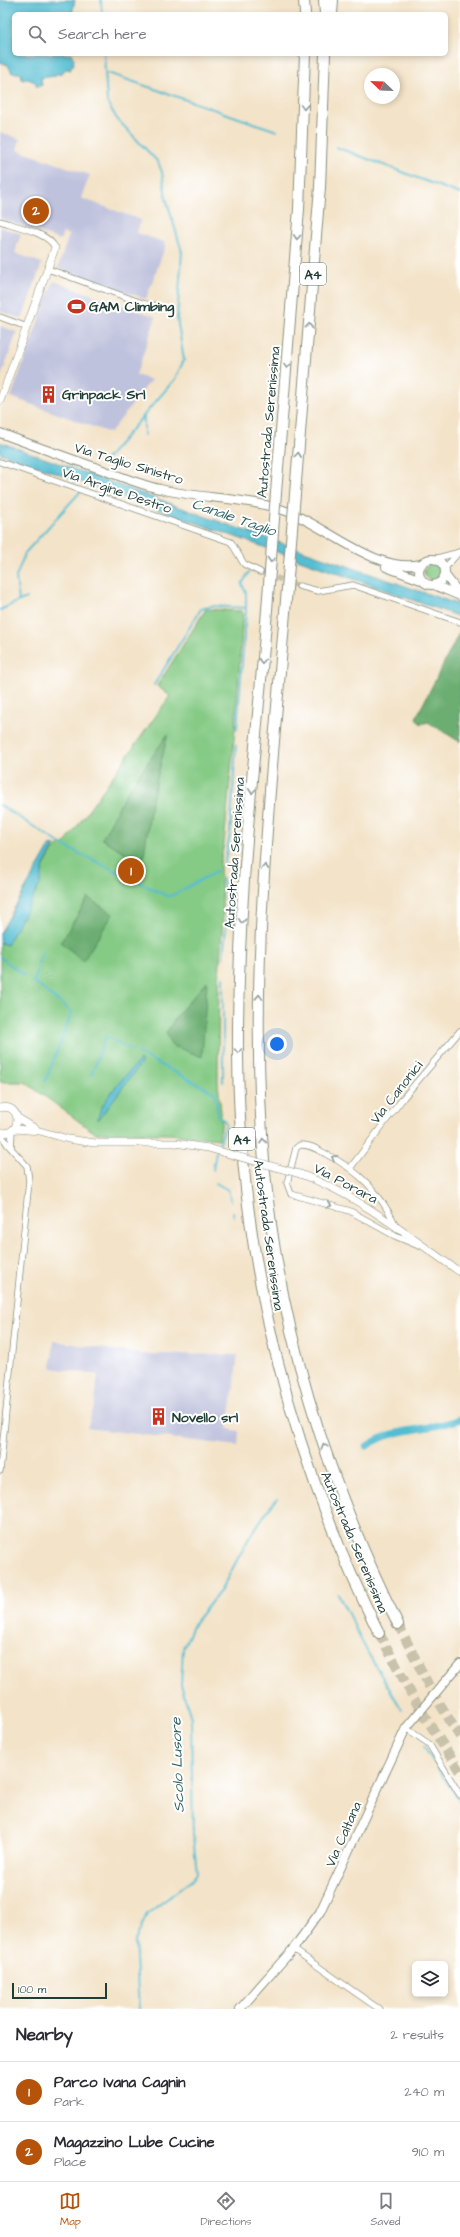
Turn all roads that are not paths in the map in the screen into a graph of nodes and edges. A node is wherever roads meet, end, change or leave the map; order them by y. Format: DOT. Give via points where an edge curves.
graph roads {
  1 [pos="299,0"];
  2 [pos="304,0"];
  3 [pos="324,0"];
  4 [pos="333,0"];
  5 [pos="299,12"];
  6 [pos="305,12"];
  7 [pos="325,12"];
  8 [pos="332,12"];
  9 [pos="302,56"];
  10 [pos="305,56"];
  11 [pos="326,56"];
  12 [pos="331,56"];
  13 [pos="305,82"];
  14 [pos="320,187"];
  15 [pos="0,221"];
  16 [pos="55,248"];
  17 [pos="48,269"];
  18 [pos="153,305"];
  19 [pos="0,317"];
  20 [pos="27,326"];
  21 [pos="0,401"];
  22 [pos="0,433"];
  23 [pos="0,462"];
  24 [pos="362,551"];
  25 [pos="460,552"];
  26 [pos="434,559"];
  27 [pos="421,564"];
  28 [pos="260,572"];
  29 [pos="445,572"];
  30 [pos="421,580"];
  31 [pos="434,585"];
  32 [pos="299,586"];
  33 [pos="460,595"];
  34 [pos="460,622"];
  35 [pos="460,1031"];
  36 [pos="0,1108"];
  37 [pos="18,1118"];
  38 [pos="14,1130"];
  39 [pos="40,1131"];
  40 [pos="0,1133"];
  41 [pos="11,1149"];
  42 [pos="351,1167"];
  43 [pos="396,1226"];
  44 [pos="434,1253"];
  45 [pos="460,1272"];
  46 [pos="0,1471"];
  47 [pos="398,1624"];
  48 [pos="380,1633"];
  49 [pos="460,1664"];
  50 [pos="406,1728"];
  51 [pos="460,1795"];
  52 [pos="293,1949"];
  53 [pos="240,2009"];
  54 [pos="379,2009"];
  1 -- 5 [label="highway"];
  2 -- 6 [label="highway"];
  3 -- 7 [label="highway"];
  4 -- 8 [label="highway"];
  9 -- 13 [label="highway"];
  10 -- 13 [label="highway, Autostrada Serenissima / A4"];
  11 -- 14 [label="highway, Autostrada Serenissima / A4"];
  12 -- 14 [label="highway" via="325,162"];
  13 -- 48 [label="highway, Autostrada Serenissima / A4, one-way, bridge" via="299,216 244,898 238,1000 240,1110 244,1168 262,1290 286,1396 324,1511 357,1588"];
  47 -- 14 [label="highway, Autostrada Serenissima / A4, one-way, bridge" via="357,1538 315,1418 299,1361 284,1295 267,1188 260,1097 259,983 267,823"];
  15 -- 16 [label="street" via="46,237 53,242"];
  16 -- 17 [label="street"];
  17 -- 18 [label="street"];
  17 -- 20 [label="street"];
  19 -- 20 [label="street"];
  20 -- 21 [label="street"];
  22 -- 24 [label="main road, Via Taglio Sinistro" via="155,488 193,496 264,505 286,511"];
  23 -- 28 [label="street, Via Argine Destro" via="231,542 244,564"];
  24 -- 27 [label="main road, Via Taglio Sinistro" via="401,566"];
  24 -- 30 [label="main road, Via Taglio Sinistro" via="384,566"];
  25 -- 26 [label="street"];
  25 -- 29 [label="street"];
  26 -- 27 [label="main road" via="425,560"];
  26 -- 29 [label="main road" via="440,561"];
  27 -- 30 [label="main road" via="418,571"];
  29 -- 31 [label="main road" via="441,582"];
  29 -- 33 [label="main road"];
  30 -- 31 [label="main road"];
  31 -- 33 [label="main road"];
  32 -- 34 [label="street" via="318,591 353,585"];
  35 -- 42 [label="street, Via Canonici" via="404,1097"];
  36 -- 37 [label="street, Via Porara" via="11,1108"];
  37 -- 38 [label="street"];
  37 -- 39 [label="street, Via Porara"];
  38 -- 39 [label="street, Via Porara"];
  38 -- 40 [label="street, Via Porara"];
  38 -- 41 [label="street"];
  39 -- 43 [label="street, Via Porara, bridge" via="95,1143 175,1143 208,1148 300,1174 332,1187"];
  40 -- 41 [label="street"];
  41 -- 46 [label="street" via="27,1166 29,1196"];
  42 -- 43 [label="street" via="384,1202"];
  42 -- 44 [label="street, one-way" via="315,1148 300,1145 294,1152 287,1183 288,1190 296,1196 350,1211 395,1236"];
  43 -- 44 [label="street, Via Porara"];
  44 -- 45 [label="street, Via Porara"];
  49 -- 50 [label="main road, Via Caltana"];
  50 -- 51 [label="street" via="429,1744"];
  50 -- 52 [label="main road, Via Caltana" via="331,1892"];
  52 -- 53 [label="main road, Via Caltana"];
  52 -- 54 [label="street"];
}
